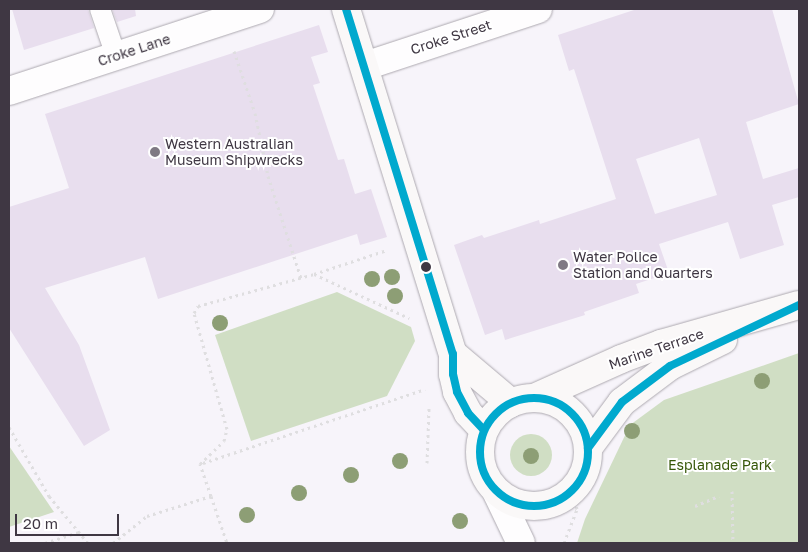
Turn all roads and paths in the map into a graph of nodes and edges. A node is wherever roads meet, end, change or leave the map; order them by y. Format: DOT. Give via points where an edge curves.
graph roads {
  1 [pos="100,9"];
  2 [pos="260,9"];
  3 [pos="346,9"];
  4 [pos="538,9"];
  5 [pos="232,48"];
  6 [pos="116,56"];
  7 [pos="365,66"];
  8 [pos="9,91"];
  9 [pos="394,247"];
  10 [pos="314,274"];
  11 [pos="301,278"];
  12 [pos="791,308"];
  13 [pos="410,318"];
  14 [pos="453,354"];
  15 [pos="430,387"];
  16 [pos="522,400"];
  17 [pos="429,404"];
  18 [pos="9,427"];
  19 [pos="484,430"];
  20 [pos="588,448"];
  21 [pos="427,463"];
  22 [pos="200,464"];
  23 [pos="732,490"];
  24 [pos="572,491"];
  25 [pos="497,493"];
  26 [pos="210,496"];
  27 [pos="719,496"];
  28 [pos="695,506"];
  29 [pos="78,532"];
  30 [pos="45,543"];
  31 [pos="88,543"];
  32 [pos="113,543"];
  33 [pos="227,543"];
  34 [pos="521,543"];
  35 [pos="564,543"];
  36 [pos="733,543"];
  1 -- 6 [label="lane"];
  2 -- 6 [label="street, Croke Lane"];
  3 -- 7 [label="street"];
  4 -- 7 [label="street, Croke Street"];
  5 -- 11 [label="path" via="255,113 268,176"];
  6 -- 8 [label="street, Croke Lane"];
  7 -- 14 [label="street"];
  9 -- 10 [label="path"];
  10 -- 11 [label="path"];
  10 -- 13 [label="path"];
  11 -- 22 [label="path" via="198,306 194,313 227,429 224,441"];
  12 -- 16 [label="street, Marine Terrace" via="661,344"];
  12 -- 20 [label="street, Marine Terrace" via="670,366 622,402"];
  14 -- 16 [label="street"];
  14 -- 19 [label="street" via="457,392 468,412"];
  15 -- 22 [label="path"];
  16 -- 19 [label="street, Marine Terrace" via="490,419"];
  16 -- 20 [label="street, Marine Terrace" via="550,400 564,407 576,418"];
  17 -- 21 [label="path"];
  18 -- 29 [label="path" via="50,496"];
  19 -- 25 [label="street" via="479,446 480,463 486,479"];
  20 -- 24 [label="street, Marine Terrace" via="582,478"];
  22 -- 26 [label="path"];
  23 -- 36 [label="path"];
  24 -- 25 [label="street, Marine Terrace" via="544,506 511,502"];
  24 -- 35 [label="path" via="576,509"];
  25 -- 34 [label="street"];
  26 -- 32 [label="path" via="147,516"];
  26 -- 33 [label="path"];
  27 -- 28 [label="path"];
  29 -- 30 [label="path"];
  29 -- 31 [label="path"];
}
